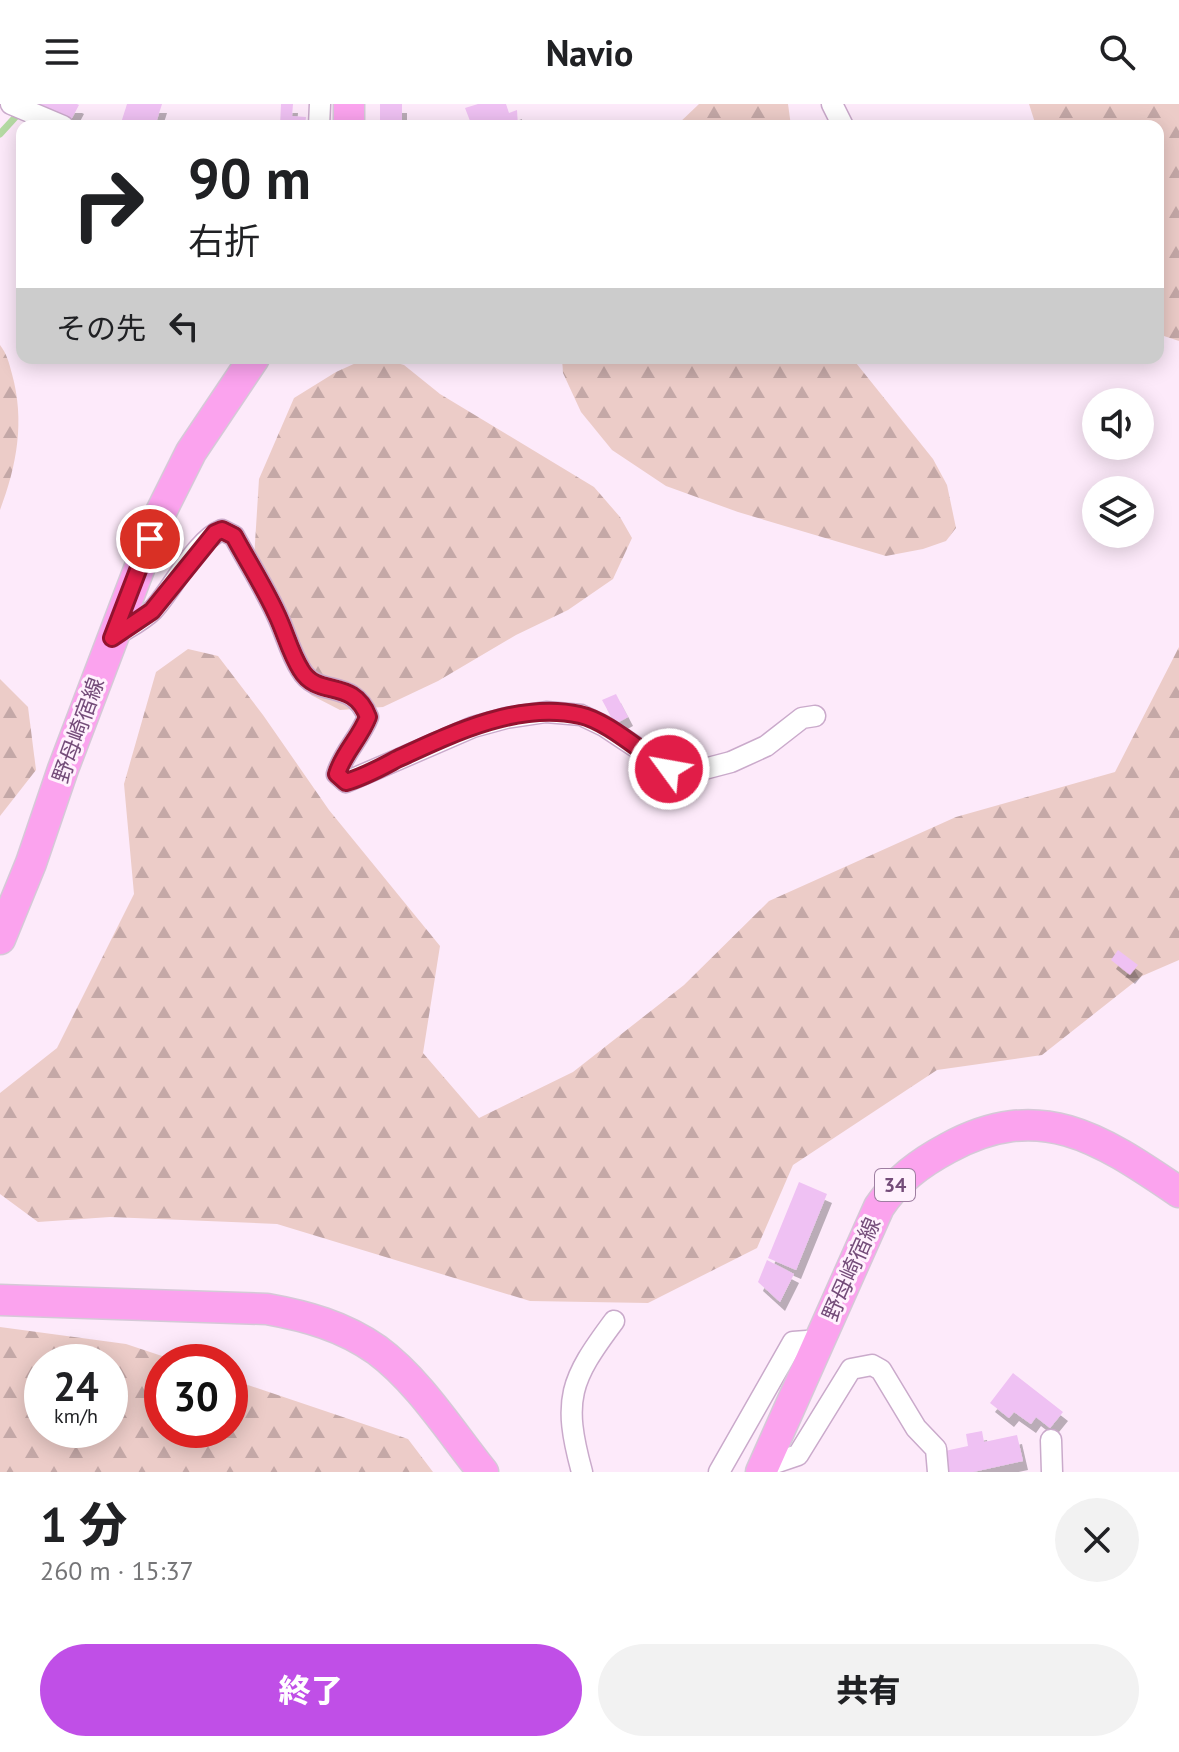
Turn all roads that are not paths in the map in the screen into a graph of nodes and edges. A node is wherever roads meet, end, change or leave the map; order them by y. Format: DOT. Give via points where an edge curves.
graph roads {
  1 [pos="12,108"];
  2 [pos="46,120"];
  3 [pos="250,364"];
  4 [pos="112,638"];
  5 [pos="815,716"];
  6 [pos="0,939"];
  7 [pos="1179,1192"];
  8 [pos="0,1300"];
  9 [pos="614,1321"];
  10 [pos="820,1340"];
  11 [pos="1051,1440"];
  12 [pos="762,1470"];
  13 [pos="483,1472"];
  14 [pos="582,1472"];
  15 [pos="719,1472"];
  16 [pos="938,1472"];
  17 [pos="1052,1472"];
  1 -- 2 [label="street"];
  3 -- 4 [label="main road, 野母崎宿線" via="172,489"];
  4 -- 5 [label="street" via="152,611 204,544 222,530 234,536 275,610 301,672 314,683 362,702 368,717 363,732 337,774 346,782 473,727 546,712 581,715 669,769 689,773 743,757 802,718"];
  4 -- 6 [label="main road, 野母崎宿線"];
  7 -- 10 [label="main road, 野母崎宿線 / 34" via="1118,1152 1068,1130 987,1130 931,1158 892,1188"];
  8 -- 13 [label="main road" via="267,1309 305,1316 377,1350 408,1378"];
  9 -- 14 [label="street" via="577,1378 571,1405 571,1433"];
  10 -- 12 [label="main road, 野母崎宿線 / 34"];
  10 -- 15 [label="street" via="793,1342"];
  11 -- 17 [label="street"];
  12 -- 16 [label="street" via="798,1455 851,1369 872,1365 881,1370 916,1428 936,1449"];
}
